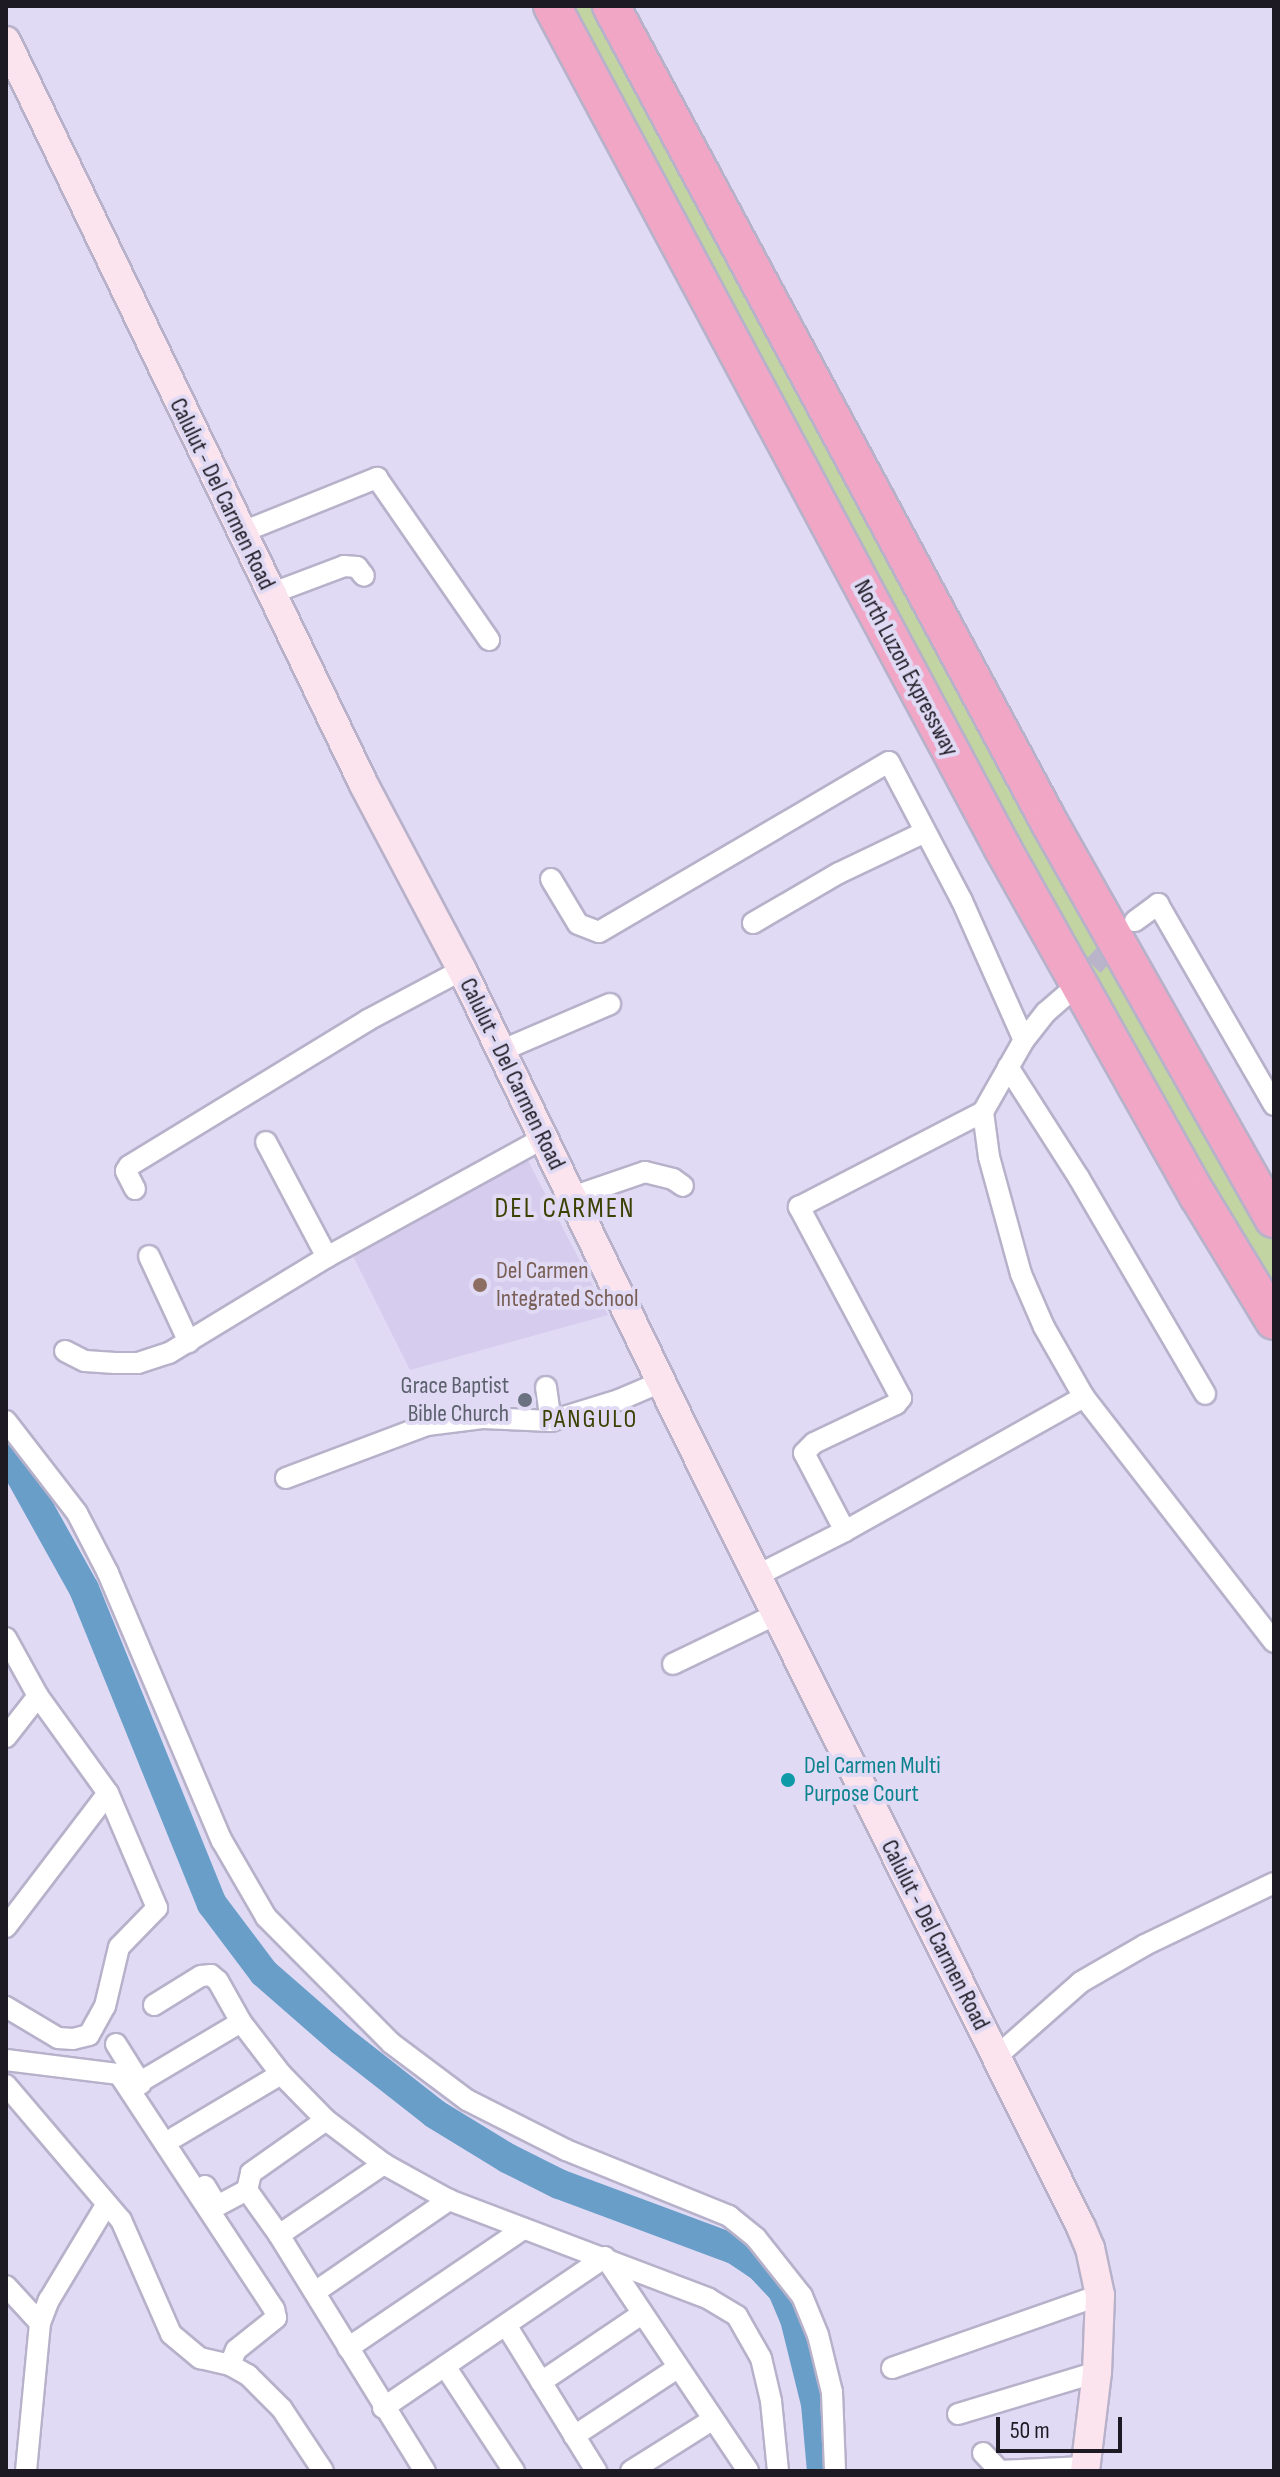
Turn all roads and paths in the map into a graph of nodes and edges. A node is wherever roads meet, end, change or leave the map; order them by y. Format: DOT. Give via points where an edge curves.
graph roads {
  1 [pos="552,6"];
  2 [pos="611,6"];
  3 [pos="6,41"];
  4 [pos="240,533"];
  5 [pos="364,576"];
  6 [pos="270,594"];
  7 [pos="489,640"];
  8 [pos="925,832"];
  9 [pos="551,879"];
  10 [pos="1135,921"];
  11 [pos="753,923"];
  12 [pos="462,970"];
  13 [pos="1067,994"];
  14 [pos="610,1004"];
  15 [pos="1024,1040"];
  16 [pos="498,1052"];
  17 [pos="1008,1067"];
  18 [pos="1274,1105"];
  19 [pos="983,1112"];
  20 [pos="542,1139"];
  21 [pos="266,1142"];
  22 [pos="683,1186"];
  23 [pos="135,1189"];
  24 [pos="572,1197"];
  25 [pos="1274,1219"];
  26 [pos="149,1256"];
  27 [pos="327,1257"];
  28 [pos="1274,1321"];
  29 [pos="189,1342"];
  30 [pos="65,1351"];
  31 [pos="661,1382"];
  32 [pos="546,1387"];
  33 [pos="1205,1394"];
  34 [pos="1084,1397"];
  35 [pos="6,1421"];
  36 [pos="551,1421"];
  37 [pos="286,1478"];
  38 [pos="845,1531"];
  39 [pos="758,1575"];
  40 [pos="777,1614"];
  41 [pos="6,1638"];
  42 [pos="1274,1642"];
  43 [pos="673,1664"];
  44 [pos="38,1696"];
  45 [pos="6,1737"];
  46 [pos="108,1793"];
  47 [pos="1274,1883"];
  48 [pos="6,1927"];
  49 [pos="154,2005"];
  50 [pos="6,2007"];
  51 [pos="241,2022"];
  52 [pos="116,2044"];
  53 [pos="996,2057"];
  54 [pos="6,2060"];
  55 [pos="281,2074"];
  56 [pos="140,2082"];
  57 [pos="6,2085"];
  58 [pos="326,2120"];
  59 [pos="175,2137"];
  60 [pos="384,2164"];
  61 [pos="247,2190"];
  62 [pos="449,2200"];
  63 [pos="106,2205"];
  64 [pos="523,2229"];
  65 [pos="279,2235"];
  66 [pos="605,2257"];
  67 [pos="6,2286"];
  68 [pos="315,2292"];
  69 [pos="1100,2295"];
  70 [pos="642,2314"];
  71 [pos="40,2323"];
  72 [pos="506,2325"];
  73 [pos="348,2348"];
  74 [pos="230,2365"];
  75 [pos="445,2366"];
  76 [pos="677,2368"];
  77 [pos="892,2368"];
  78 [pos="1097,2372"];
  79 [pos="541,2382"];
  80 [pos="383,2408"];
  81 [pos="958,2414"];
  82 [pos="712,2420"];
  83 [pos="574,2436"];
  84 [pos="983,2453"];
  85 [pos="1085,2469"];
  86 [pos="26,2471"];
  87 [pos="323,2471"];
  88 [pos="425,2471"];
  89 [pos="514,2471"];
  90 [pos="596,2471"];
  91 [pos="631,2471"];
  92 [pos="748,2471"];
  93 [pos="778,2471"];
  94 [pos="835,2471"];
  1 -- 28 [label="highway, North Luzon Expressway" via="1010,862"];
  2 -- 25 [label="highway" via="1049,822"];
  3 -- 4 [label="main road, Calulut - Del Carmen Road"];
  4 -- 6 [label="main road, Calulut - Del Carmen Road"];
  4 -- 7 [label="street" via="377,478"];
  5 -- 6 [label="street" via="357,567 344,566"];
  6 -- 12 [label="main road, Calulut - Del Carmen Road"];
  8 -- 9 [label="street" via="889,762 599,932 578,924"];
  8 -- 11 [label="street"];
  8 -- 15 [label="street"];
  10 -- 18 [label="street" via="1158,904"];
  12 -- 16 [label="main road, Calulut - Del Carmen Road"];
  12 -- 23 [label="street" via="368,1020 129,1166 126,1171"];
  13 -- 15 [label="street"];
  14 -- 16 [label="street"];
  15 -- 17 [label="street"];
  16 -- 20 [label="main road, Calulut - Del Carmen Road"];
  17 -- 19 [label="street"];
  17 -- 33 [label="street"];
  19 -- 34 [label="street" via="989,1157 1021,1274"];
  19 -- 38 [label="street" via="799,1207 901,1398 804,1453"];
  20 -- 24 [label="main road, Calulut - Del Carmen Road"];
  20 -- 27 [label="street"];
  21 -- 27 [label="street"];
  22 -- 24 [label="street" via="645,1172"];
  24 -- 31 [label="main road, Calulut - Del Carmen Road"];
  26 -- 29 [label="street"];
  27 -- 29 [label="street"];
  29 -- 30 [label="street" via="138,1363 85,1361"];
  31 -- 36 [label="street"];
  31 -- 39 [label="main road, Calulut - Del Carmen Road"];
  32 -- 36 [label="street"];
  34 -- 38 [label="street"];
  34 -- 42 [label="street"];
  35 -- 94 [label="street" via="77,1513 108,1573 222,1841 266,1917 391,2043 467,2100 566,2150 729,2216 756,2238 802,2296 818,2335 832,2392"];
  36 -- 37 [label="street" via="483,1418 427,1425"];
  38 -- 39 [label="street"];
  39 -- 40 [label="main road, Calulut - Del Carmen Road"];
  40 -- 43 [label="street"];
  40 -- 53 [label="main road, Calulut - Del Carmen Road"];
  41 -- 44 [label="street"];
  44 -- 45 [label="street"];
  44 -- 46 [label="street"];
  46 -- 48 [label="street"];
  46 -- 50 [label="street" via="157,1910 119,1947 105,2006 89,2035 58,2038"];
  47 -- 53 [label="street" via="1081,1982"];
  49 -- 51 [label="street" via="211,1975"];
  51 -- 55 [label="street"];
  51 -- 56 [label="street"];
  52 -- 56 [label="street"];
  53 -- 69 [label="main road, Calulut - Del Carmen Road" via="1081,2227"];
  54 -- 74 [label="street" via="119,2074 274,2309 276,2318 236,2350"];
  55 -- 58 [label="street"];
  55 -- 59 [label="street"];
  56 -- 59 [label="street"];
  57 -- 63 [label="street"];
  58 -- 60 [label="street"];
  58 -- 61 [label="street" via="251,2173"];
  59 -- 61 [label="street" via="217,2206"];
  60 -- 62 [label="street"];
  60 -- 65 [label="street"];
  61 -- 65 [label="street"];
  62 -- 64 [label="street"];
  62 -- 68 [label="street"];
  63 -- 71 [label="street"];
  63 -- 74 [label="street" via="121,2220 171,2334 200,2358"];
  64 -- 66 [label="street"];
  64 -- 73 [label="street"];
  65 -- 68 [label="street"];
  66 -- 70 [label="street"];
  66 -- 72 [label="street"];
  66 -- 93 [label="street" via="709,2299 737,2316 761,2358"];
  67 -- 71 [label="street"];
  68 -- 73 [label="street"];
  69 -- 77 [label="street"];
  69 -- 78 [label="main road, Calulut - Del Carmen Road"];
  70 -- 76 [label="street"];
  70 -- 79 [label="street"];
  71 -- 86 [label="street"];
  72 -- 75 [label="street"];
  72 -- 79 [label="street"];
  73 -- 80 [label="street"];
  74 -- 87 [label="street" via="282,2409"];
  75 -- 80 [label="street"];
  75 -- 89 [label="street"];
  76 -- 82 [label="street"];
  76 -- 83 [label="street"];
  78 -- 81 [label="street"];
  78 -- 85 [label="main road, Calulut - Del Carmen Road"];
  79 -- 83 [label="street"];
  80 -- 88 [label="street"];
  82 -- 91 [label="street"];
  82 -- 92 [label="street"];
  83 -- 90 [label="street"];
  84 -- 85 [label="street" via="1000,2471"];
}
